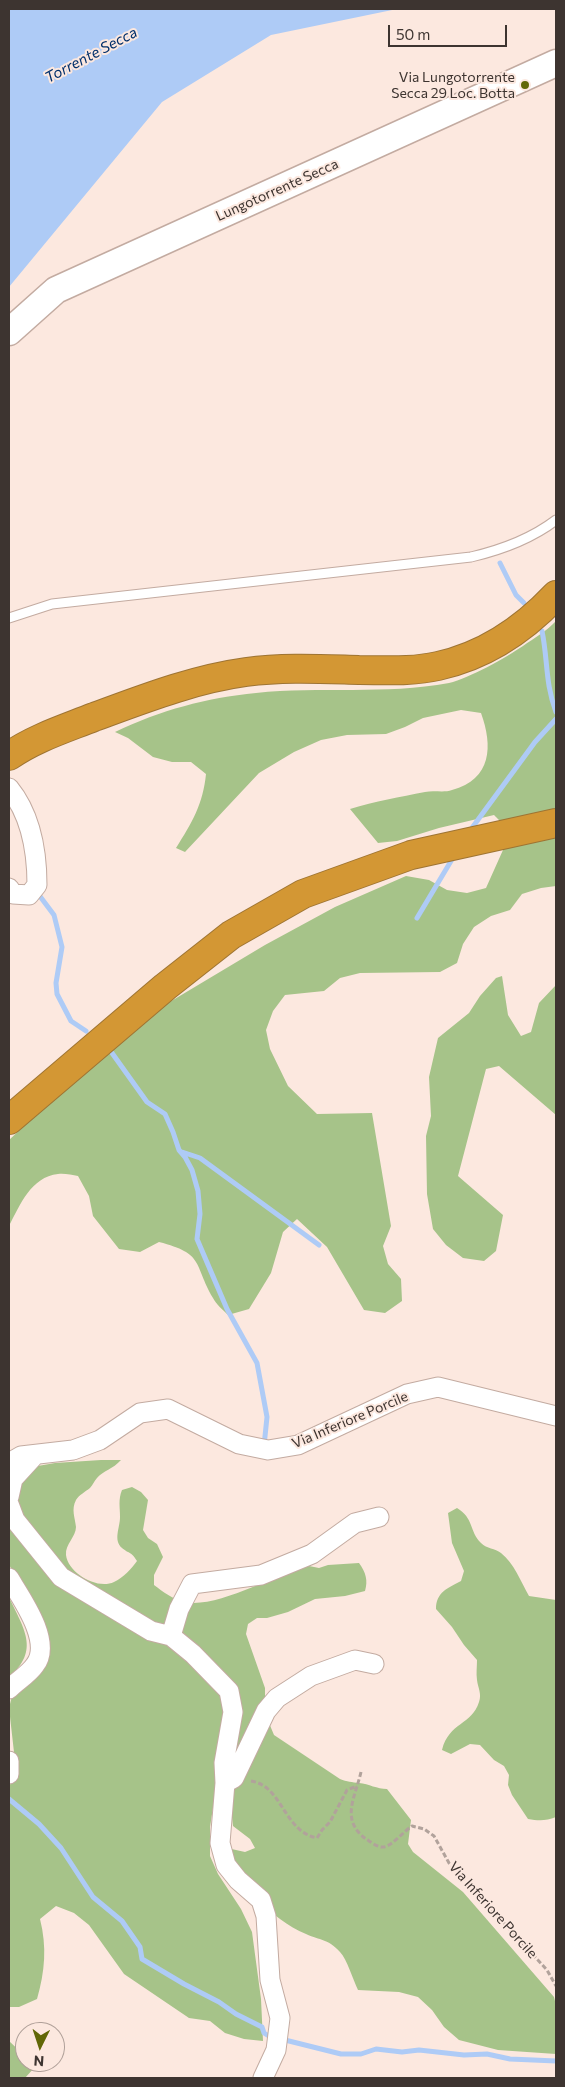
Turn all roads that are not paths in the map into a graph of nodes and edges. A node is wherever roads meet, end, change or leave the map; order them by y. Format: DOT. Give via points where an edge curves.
graph roads {
  1 [pos="556,63"];
  2 [pos="9,332"];
  3 [pos="556,520"];
  4 [pos="556,596"];
  5 [pos="9,618"];
  6 [pos="11,755"];
  7 [pos="9,788"];
  8 [pos="556,823"];
  9 [pos="9,888"];
  10 [pos="9,1120"];
  11 [pos="556,1416"];
  12 [pos="38,1452"];
  13 [pos="9,1463"];
  14 [pos="9,1497"];
  15 [pos="9,1504"];
  16 [pos="379,1517"];
  17 [pos="9,1578"];
  18 [pos="171,1636"];
  19 [pos="374,1664"];
  20 [pos="9,1689"];
  21 [pos="9,1761"];
  22 [pos="9,1774"];
  23 [pos="230,1781"];
  24 [pos="263,2078"];
  1 -- 2 [label="main road, Lungotorrente Secca" via="56,290"];
  3 -- 5 [label="lane" via="518,542 471,557 52,604"];
  4 -- 6 [label="highway" via="518,629 484,651 437,667 282,669 237,674 184,686 81,722 38,738"];
  7 -- 9 [label="street" via="19,801 30,830 37,875 37,886 29,896 14,894"];
  8 -- 10 [label="highway" via="411,855 302,894 231,935"];
  11 -- 12 [label="street, Via Inferiore Porcile" via="438,1387 407,1394 298,1445 268,1450 239,1444 168,1409 140,1414 100,1440 73,1450"];
  12 -- 13 [label="street, Via Inferiore Porcile"];
  12 -- 14 [label="street" via="13,1479"];
  15 -- 18 [label="street" via="15,1520 61,1577 151,1631"];
  16 -- 18 [label="street" via="355,1523 312,1554 261,1575 192,1584 179,1609"];
  17 -- 20 [label="street" via="31,1614 41,1646 36,1664"];
  18 -- 23 [label="street" via="194,1654 229,1691 233,1712 224,1763"];
  19 -- 23 [label="street" via="355,1660 311,1676 277,1698 266,1711"];
  21 -- 22 [label="street"];
  23 -- 24 [label="street" via="220,1843 226,1865 261,1900 266,1916 270,1980 280,2018 276,2050"];
}
